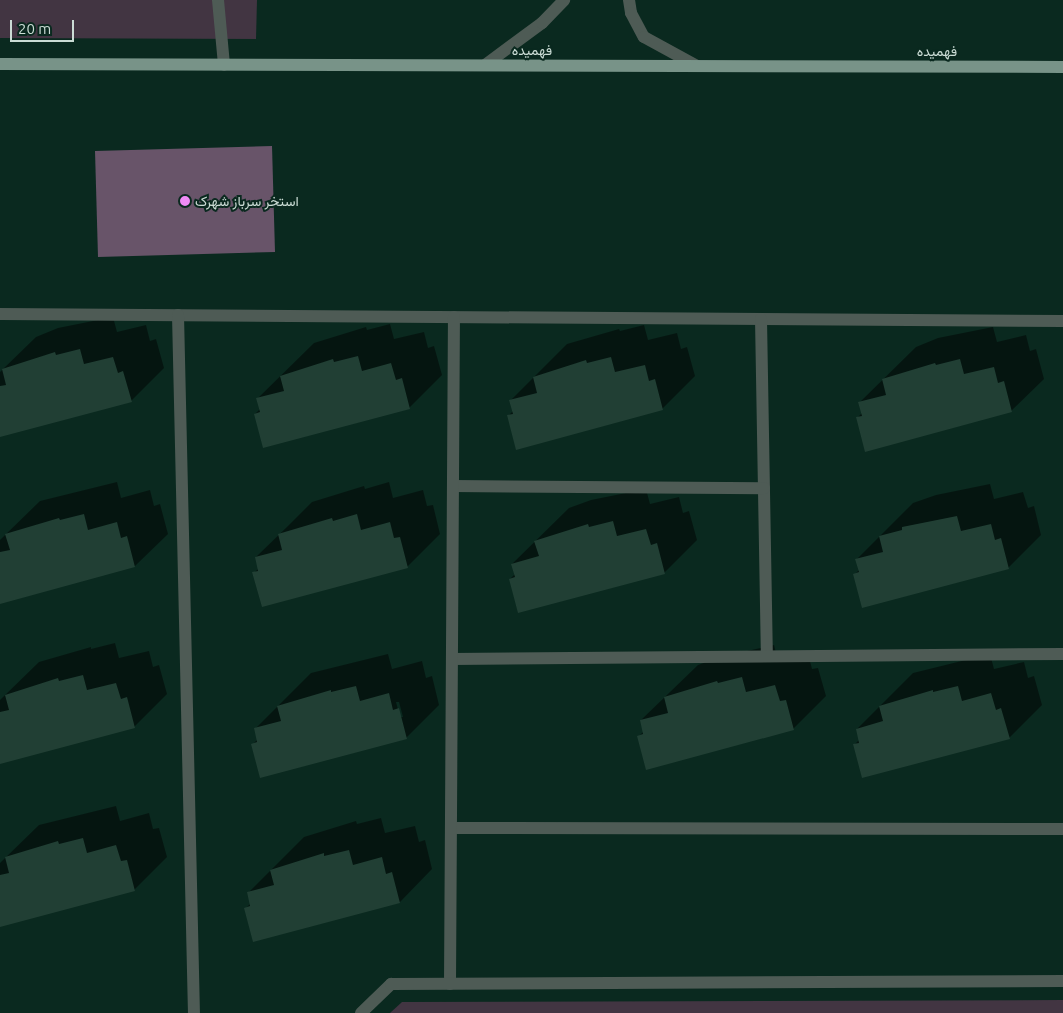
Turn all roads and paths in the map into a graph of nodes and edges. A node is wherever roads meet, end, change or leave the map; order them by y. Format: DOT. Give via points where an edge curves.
graph roads {
  1 [pos="218,0"];
  2 [pos="564,0"];
  3 [pos="629,0"];
  4 [pos="0,64"];
  5 [pos="224,65"];
  6 [pos="485,65"];
  7 [pos="697,66"];
  8 [pos="1063,67"];
  9 [pos="0,314"];
  10 [pos="178,315"];
  11 [pos="454,317"];
  12 [pos="761,319"];
  13 [pos="1063,320"];
  14 [pos="454,486"];
  15 [pos="764,488"];
  16 [pos="1063,654"];
  17 [pos="767,656"];
  18 [pos="452,658"];
  19 [pos="451,828"];
  20 [pos="1063,830"];
  21 [pos="1063,981"];
  22 [pos="450,984"];
  23 [pos="194,1013"];
  24 [pos="360,1013"];
  1 -- 5 [label="street"];
  2 -- 6 [label="street" via="542,23"];
  3 -- 7 [label="street" via="644,37"];
  4 -- 5 [label="main road, فهمیده"];
  5 -- 6 [label="main road, فهمیده"];
  6 -- 7 [label="main road, فهمیده"];
  7 -- 8 [label="main road, فهمیده"];
  9 -- 10 [label="street"];
  10 -- 11 [label="street"];
  10 -- 23 [label="street"];
  11 -- 12 [label="street"];
  11 -- 14 [label="street"];
  12 -- 13 [label="street"];
  12 -- 15 [label="street"];
  14 -- 15 [label="street"];
  14 -- 18 [label="street"];
  15 -- 17 [label="street"];
  16 -- 17 [label="street"];
  17 -- 18 [label="street"];
  18 -- 19 [label="street"];
  19 -- 20 [label="street"];
  19 -- 22 [label="street"];
  21 -- 22 [label="street"];
  22 -- 24 [label="street" via="391,984"];
}
